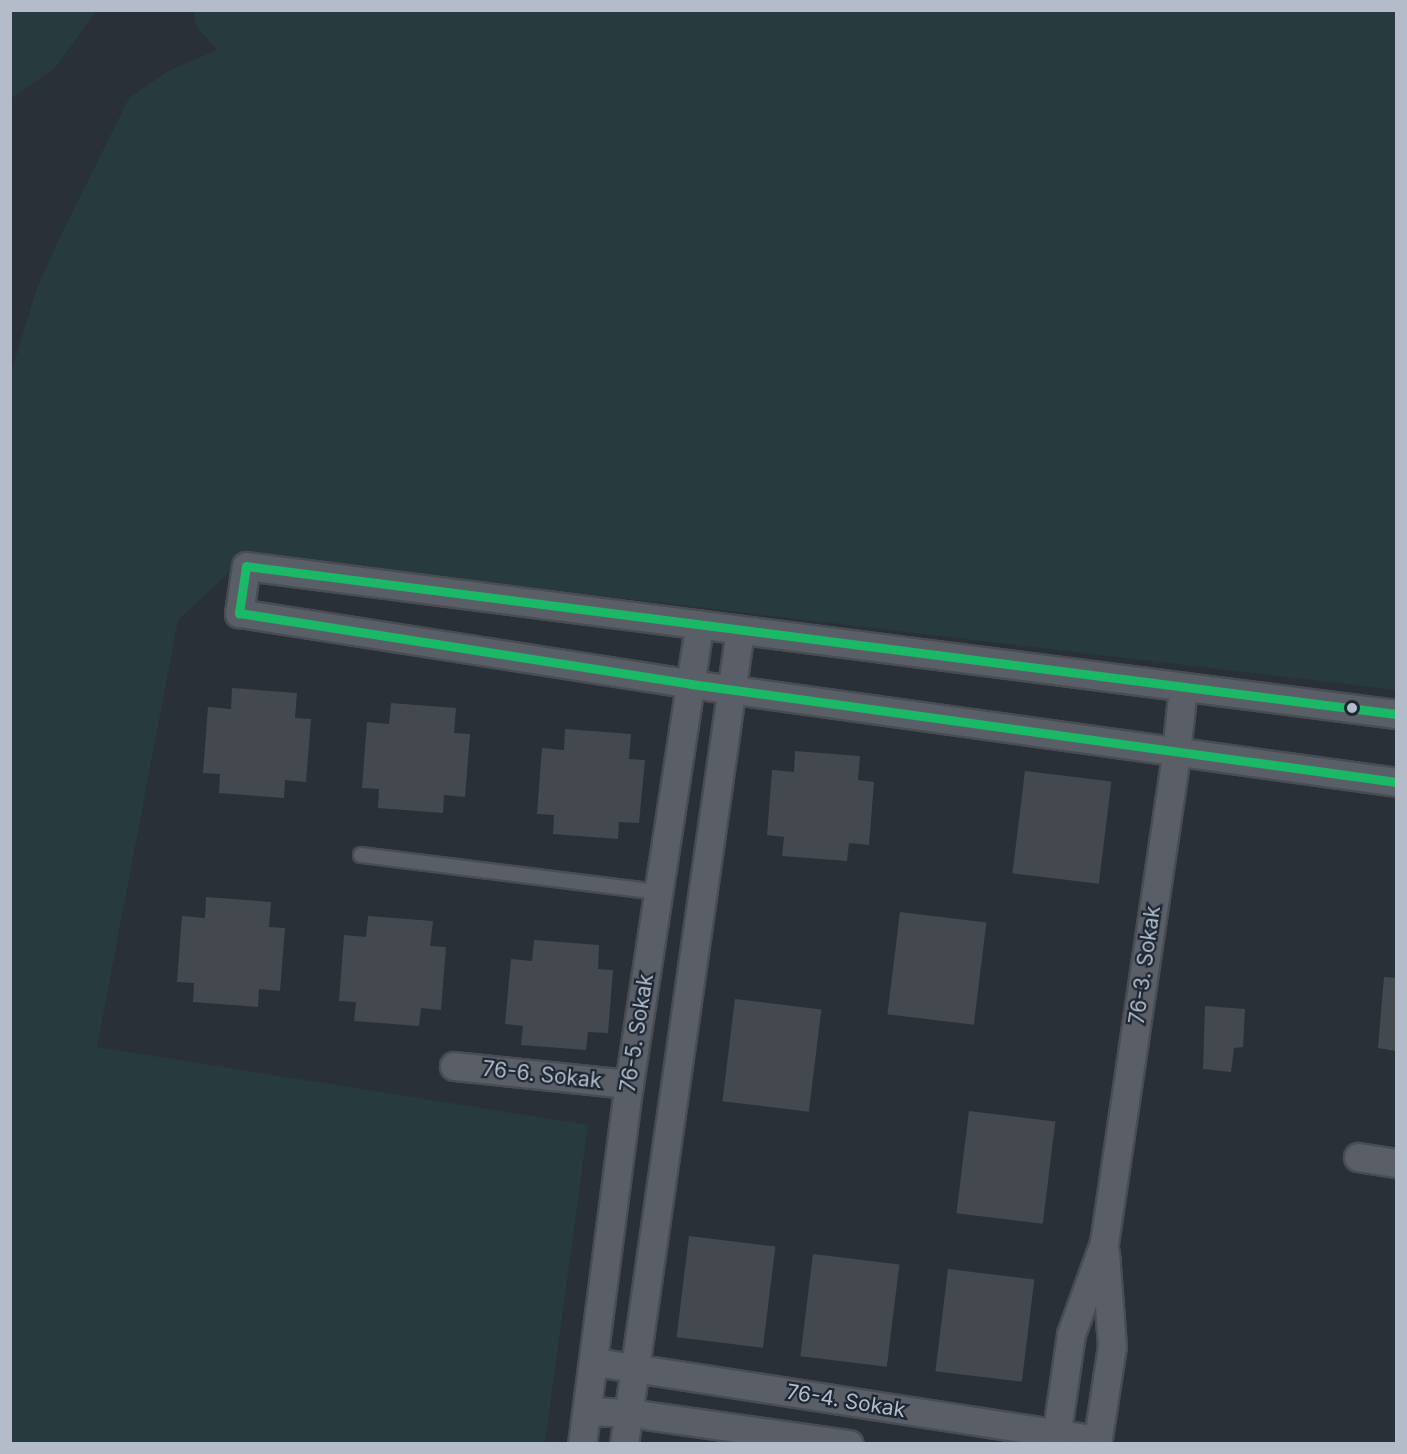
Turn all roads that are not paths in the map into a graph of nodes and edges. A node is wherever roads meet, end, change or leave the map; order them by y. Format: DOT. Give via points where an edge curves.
graph roads {
  1 [pos="699,624"];
  2 [pos="740,630"];
  3 [pos="691,684"];
  4 [pos="1183,687"];
  5 [pos="735,688"];
  6 [pos="1396,714"];
  7 [pos="1176,753"];
  8 [pos="1396,782"];
  9 [pos="361,855"];
  10 [pos="659,892"];
  11 [pos="454,1066"];
  12 [pos="629,1084"];
  13 [pos="1358,1157"];
  14 [pos="1396,1163"];
  15 [pos="1104,1243"];
  16 [pos="595,1362"];
  17 [pos="636,1369"];
  18 [pos="587,1411"];
  19 [pos="630,1413"];
  20 [pos="1056,1438"];
  21 [pos="1098,1442"];
  22 [pos="582,1443"];
  23 [pos="624,1443"];
  24 [pos="849,1443"];
  1 -- 2 [label="street"];
  1 -- 3 [label="street, 76-5. Sokak"];
  1 -- 3 [label="street" via="246,566 239,613"];
  2 -- 4 [label="street"];
  2 -- 5 [label="street"];
  3 -- 5 [label="street"];
  3 -- 10 [label="street, 76-5. Sokak"];
  4 -- 6 [label="street"];
  4 -- 7 [label="street, 76-3. Sokak"];
  5 -- 7 [label="street"];
  5 -- 17 [label="street"];
  7 -- 8 [label="street"];
  7 -- 15 [label="street, 76-3. Sokak"];
  9 -- 10 [label="lane"];
  10 -- 12 [label="street, 76-5. Sokak"];
  11 -- 12 [label="street, 76-6. Sokak"];
  12 -- 16 [label="street, 76-5. Sokak"];
  13 -- 14 [label="street"];
  15 -- 20 [label="street, 76-3. Sokak" via="1071,1334"];
  15 -- 21 [label="street, 76-3. Sokak" via="1112,1346"];
  16 -- 17 [label="street, 76-4. Sokak"];
  16 -- 18 [label="street, 76-5. Sokak"];
  17 -- 19 [label="street"];
  17 -- 20 [label="street, 76-4. Sokak"];
  18 -- 19 [label="street, 76-4. Sokak"];
  18 -- 22 [label="street, 76-5. Sokak"];
  19 -- 23 [label="street"];
  19 -- 24 [label="street, 76-4. Sokak"];
  20 -- 21 [label="street, 76-4. Sokak"];
}
